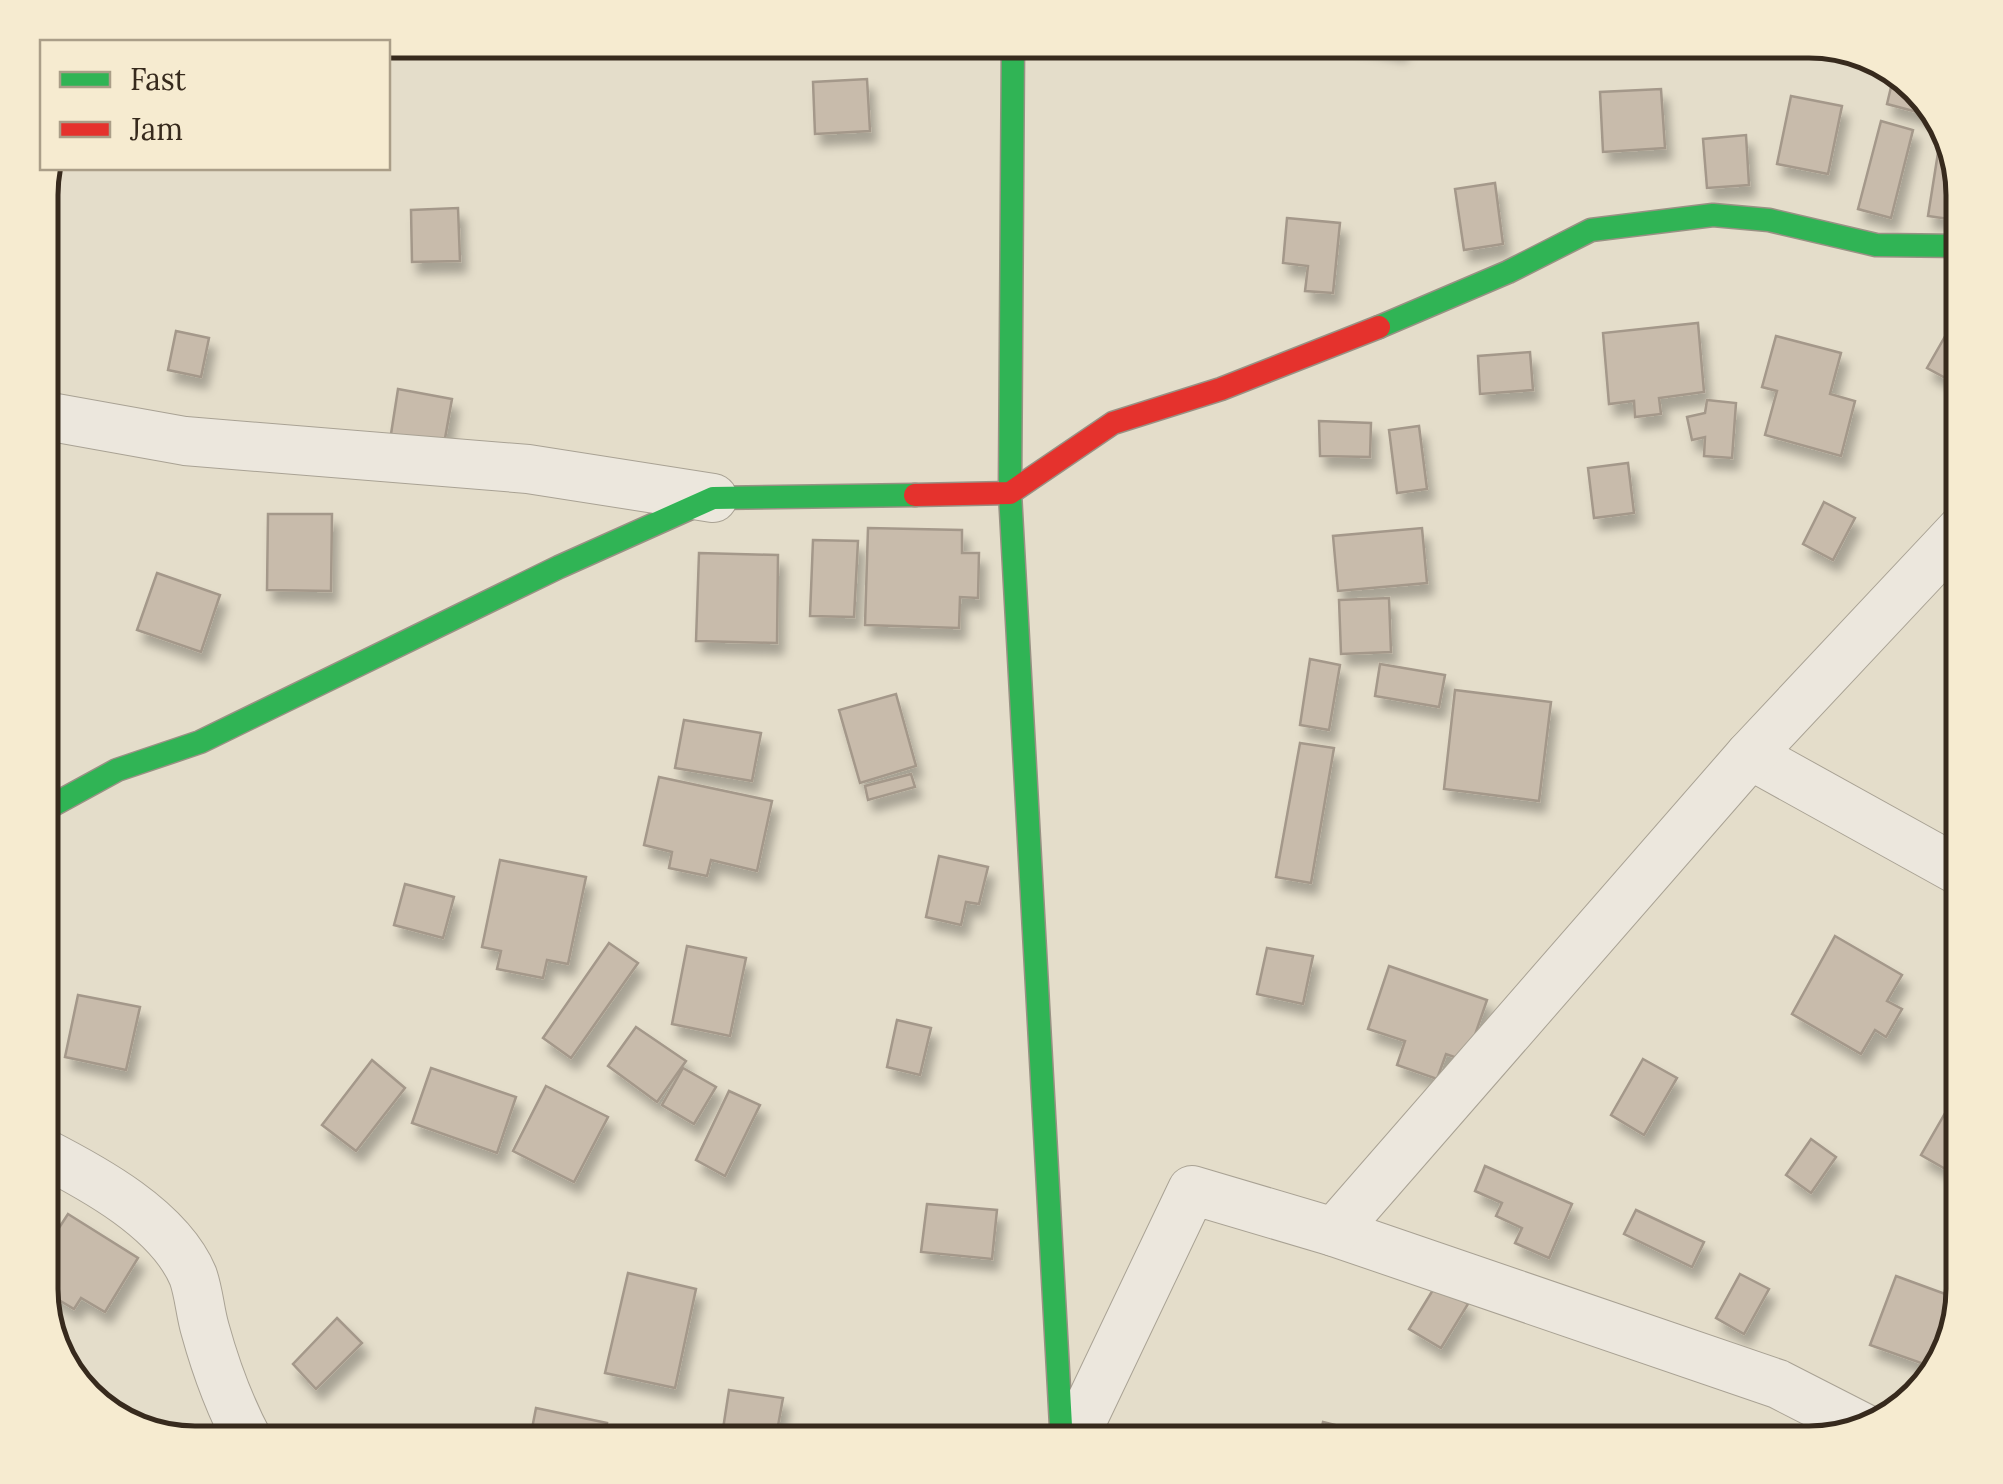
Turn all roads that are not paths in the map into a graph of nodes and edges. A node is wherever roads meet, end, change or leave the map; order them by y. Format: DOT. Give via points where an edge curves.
graph roads {
  1 [pos="1013,57"];
  2 [pos="1946,246"];
  3 [pos="58,418"];
  4 [pos="1010,493"];
  5 [pos="712,498"];
  6 [pos="1946,546"];
  7 [pos="1750,755"];
  8 [pos="58,802"];
  9 [pos="1946,864"];
  10 [pos="58,1161"];
  11 [pos="1334,1232"];
  12 [pos="1849,1420"];
  13 [pos="240,1426"];
  14 [pos="1061,1426"];
  15 [pos="1080,1426"];
  1 -- 4 [label="street"];
  2 -- 4 [label="street" via="1876,245 1713,214 1591,230 1360,335 1113,423"];
  3 -- 5 [label="street" via="185,441 528,469"];
  4 -- 5 [label="street"];
  4 -- 14 [label="street"];
  5 -- 8 [label="street" via="200,742 116,770"];
  6 -- 7 [label="street"];
  7 -- 9 [label="street"];
  7 -- 11 [label="street"];
  10 -- 13 [label="street" via="158,1225 192,1275"];
  11 -- 12 [label="street" via="1778,1384"];
  11 -- 15 [label="street" via="1192,1190"];
}
